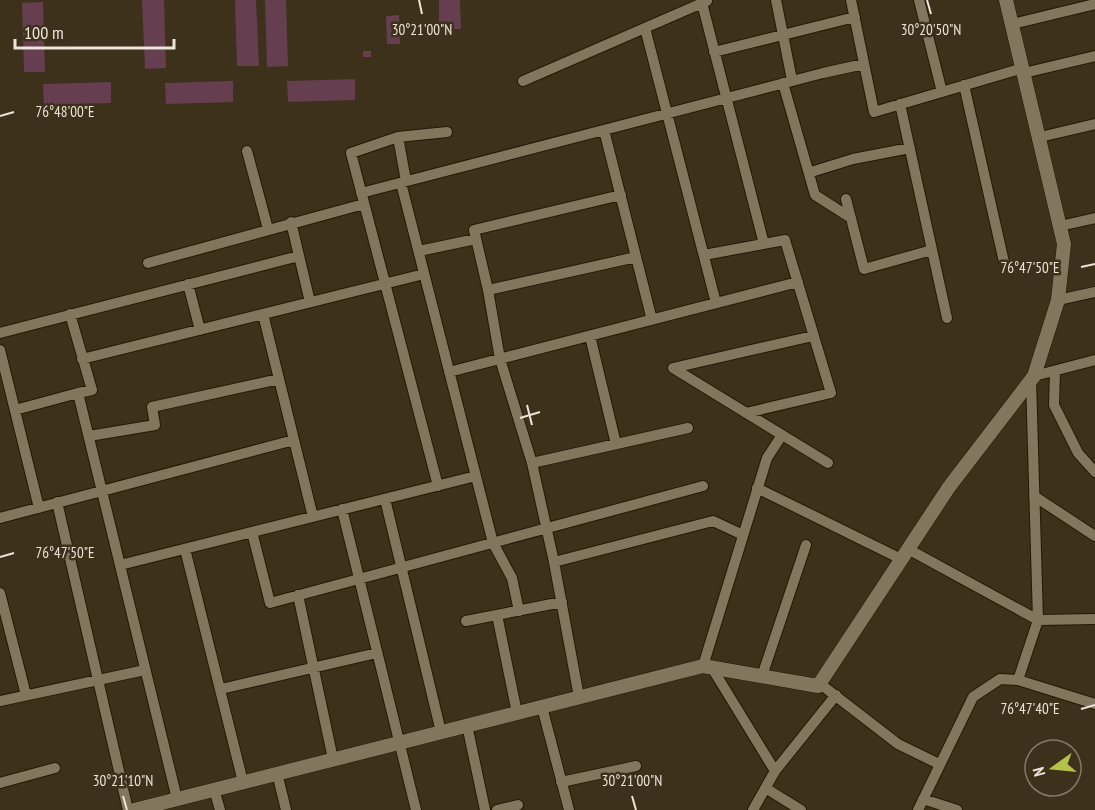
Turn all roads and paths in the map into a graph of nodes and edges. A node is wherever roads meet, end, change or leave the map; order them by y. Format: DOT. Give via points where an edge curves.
graph roads {
  1 [pos="776,0"];
  2 [pos="851,0"];
  3 [pos="919,0"];
  4 [pos="1006,0"];
  5 [pos="705,1"];
  6 [pos="1095,4"];
  7 [pos="855,17"];
  8 [pos="1012,24"];
  9 [pos="645,27"];
  10 [pos="784,36"];
  11 [pos="714,52"];
  12 [pos="1095,56"];
  13 [pos="864,64"];
  14 [pos="1024,71"];
  15 [pos="523,81"];
  16 [pos="788,82"];
  17 [pos="964,86"];
  18 [pos="942,92"];
  19 [pos="726,98"];
  20 [pos="900,104"];
  21 [pos="668,113"];
  22 [pos="1095,124"];
  23 [pos="604,130"];
  24 [pos="447,132"];
  25 [pos="398,137"];
  26 [pos="1040,137"];
  27 [pos="910,148"];
  28 [pos="247,151"];
  29 [pos="810,172"];
  30 [pos="404,182"];
  31 [pos="621,195"];
  32 [pos="363,199"];
  33 [pos="846,199"];
  34 [pos="851,218"];
  35 [pos="1095,218"];
  36 [pos="291,222"];
  37 [pos="1060,226"];
  38 [pos="268,229"];
  39 [pos="476,239"];
  40 [pos="764,244"];
  41 [pos="932,250"];
  42 [pos="418,251"];
  43 [pos="704,255"];
  44 [pos="299,256"];
  45 [pos="636,257"];
  46 [pos="1004,262"];
  47 [pos="148,263"];
  48 [pos="424,274"];
  49 [pos="798,282"];
  50 [pos="188,284"];
  51 [pos="385,284"];
  52 [pos="488,290"];
  53 [pos="1095,292"];
  54 [pos="1058,300"];
  55 [pos="310,303"];
  56 [pos="716,303"];
  57 [pos="263,314"];
  58 [pos="70,315"];
  59 [pos="947,318"];
  60 [pos="652,320"];
  61 [pos="200,330"];
  62 [pos="0,333"];
  63 [pos="590,336"];
  64 [pos="813,336"];
  65 [pos="0,350"];
  66 [pos="82,359"];
  67 [pos="500,359"];
  68 [pos="1095,360"];
  69 [pos="1055,371"];
  70 [pos="449,372"];
  71 [pos="1033,378"];
  72 [pos="279,379"];
  73 [pos="78,393"];
  74 [pos="15,410"];
  75 [pos="746,413"];
  76 [pos="688,428"];
  77 [pos="782,435"];
  78 [pos="89,436"];
  79 [pos="294,440"];
  80 [pos="615,444"];
  81 [pos="532,463"];
  82 [pos="828,463"];
  83 [pos="1095,472"];
  84 [pos="476,477"];
  85 [pos="438,486"];
  86 [pos="703,486"];
  87 [pos="757,488"];
  88 [pos="102,491"];
  89 [pos="1034,496"];
  90 [pos="385,499"];
  91 [pos="57,502"];
  92 [pos="39,508"];
  93 [pos="342,509"];
  94 [pos="313,517"];
  95 [pos="0,518"];
  96 [pos="547,528"];
  97 [pos="252,532"];
  98 [pos="742,535"];
  99 [pos="1095,536"];
  100 [pos="493,543"];
  101 [pos="806,545"];
  102 [pos="185,549"];
  103 [pos="905,554"];
  104 [pos="554,562"];
  105 [pos="120,564"];
  106 [pos="401,567"];
  107 [pos="359,579"];
  108 [pos="0,593"];
  109 [pos="298,595"];
  110 [pos="562,602"];
  111 [pos="519,611"];
  112 [pos="497,615"];
  113 [pos="1095,619"];
  114 [pos="1038,620"];
  115 [pos="466,621"];
  116 [pos="377,653"];
  117 [pos="708,667"];
  118 [pos="313,668"];
  119 [pos="145,670"];
  120 [pos="762,676"];
  121 [pos="98,680"];
  122 [pos="1018,680"];
  123 [pos="819,683"];
  124 [pos="221,689"];
  125 [pos="26,695"];
  126 [pos="836,695"];
  127 [pos="579,697"];
  128 [pos="0,701"];
  129 [pos="1095,704"];
  130 [pos="542,707"];
  131 [pos="517,713"];
  132 [pos="467,725"];
  133 [pos="441,732"];
  134 [pos="399,742"];
  135 [pos="333,759"];
  136 [pos="939,764"];
  137 [pos="636,766"];
  138 [pos="55,768"];
  139 [pos="775,771"];
  140 [pos="277,773"];
  141 [pos="243,782"];
  142 [pos="561,782"];
  143 [pos="0,783"];
  144 [pos="214,789"];
  145 [pos="766,789"];
  146 [pos="177,799"];
  147 [pos="923,799"];
  148 [pos="518,805"];
  149 [pos="128,810"];
  150 [pos="134,810"];
  151 [pos="220,810"];
  152 [pos="286,810"];
  153 [pos="416,810"];
  154 [pos="485,810"];
  155 [pos="497,810"];
  156 [pos="569,810"];
  157 [pos="753,810"];
  158 [pos="801,810"];
  159 [pos="918,810"];
  160 [pos="957,810"];
  1 -- 10 [label="street"];
  2 -- 7 [label="street"];
  3 -- 18 [label="street"];
  4 -- 8 [label="street"];
  5 -- 9 [label="street"];
  5 -- 11 [label="street"];
  6 -- 8 [label="street"];
  7 -- 10 [label="street"];
  7 -- 13 [label="street"];
  8 -- 14 [label="street"];
  9 -- 15 [label="street"];
  9 -- 21 [label="street"];
  10 -- 11 [label="street"];
  10 -- 16 [label="street"];
  11 -- 19 [label="street"];
  12 -- 14 [label="street"];
  13 -- 16 [label="street"];
  13 -- 20 [label="street" via="874,112"];
  14 -- 17 [label="street"];
  14 -- 26 [label="street"];
  16 -- 19 [label="street"];
  16 -- 29 [label="street"];
  17 -- 18 [label="street"];
  17 -- 46 [label="street"];
  18 -- 20 [label="street"];
  19 -- 21 [label="street"];
  19 -- 40 [label="street"];
  20 -- 27 [label="street"];
  21 -- 23 [label="street"];
  21 -- 43 [label="street"];
  22 -- 26 [label="street"];
  23 -- 30 [label="street"];
  23 -- 31 [label="street"];
  24 -- 25 [label="street"];
  25 -- 30 [label="street"];
  25 -- 32 [label="street" via="351,153"];
  26 -- 37 [label="street"];
  27 -- 29 [label="street"];
  27 -- 41 [label="street"];
  28 -- 38 [label="street"];
  29 -- 34 [label="street" via="815,195"];
  30 -- 32 [label="street"];
  30 -- 42 [label="street"];
  31 -- 39 [label="street" via="474,230"];
  31 -- 45 [label="street"];
  32 -- 36 [label="street"];
  32 -- 51 [label="street"];
  33 -- 34 [label="street"];
  34 -- 41 [label="street" via="864,269"];
  35 -- 37 [label="street"];
  36 -- 38 [label="street"];
  36 -- 44 [label="street"];
  37 -- 54 [label="street" via="1064,244"];
  38 -- 47 [label="street"];
  39 -- 42 [label="street"];
  39 -- 52 [label="street"];
  40 -- 43 [label="street"];
  40 -- 49 [label="street" via="785,240"];
  41 -- 59 [label="street"];
  42 -- 48 [label="street"];
  43 -- 56 [label="street"];
  44 -- 50 [label="street"];
  44 -- 55 [label="street"];
  45 -- 52 [label="street"];
  45 -- 60 [label="street"];
  48 -- 51 [label="street"];
  48 -- 70 [label="street"];
  49 -- 56 [label="street"];
  49 -- 64 [label="street"];
  50 -- 58 [label="street"];
  50 -- 61 [label="street"];
  51 -- 55 [label="street"];
  51 -- 85 [label="street"];
  52 -- 67 [label="street"];
  53 -- 54 [label="street"];
  54 -- 71 [label="street"];
  55 -- 57 [label="street"];
  56 -- 60 [label="street"];
  57 -- 61 [label="street"];
  57 -- 72 [label="street"];
  58 -- 62 [label="street"];
  58 -- 66 [label="street"];
  60 -- 63 [label="street"];
  61 -- 66 [label="street"];
  63 -- 67 [label="street"];
  63 -- 80 [label="street"];
  64 -- 75 [label="street" via="831,393"];
  64 -- 75 [label="street" via="673,368"];
  65 -- 74 [label="street"];
  66 -- 73 [label="street" via="92,390"];
  67 -- 70 [label="street"];
  67 -- 81 [label="street"];
  68 -- 69 [label="street"];
  69 -- 71 [label="street"];
  69 -- 83 [label="street" via="1054,405 1078,453"];
  70 -- 84 [label="street"];
  71 -- 89 [label="street"];
  71 -- 103 [label="street" via="949,487"];
  72 -- 78 [label="street" via="152,407 155,425"];
  72 -- 79 [label="street"];
  73 -- 74 [label="street"];
  73 -- 78 [label="street"];
  74 -- 92 [label="street"];
  75 -- 77 [label="street"];
  76 -- 80 [label="street"];
  77 -- 82 [label="street"];
  77 -- 87 [label="street" via="767,458"];
  78 -- 88 [label="street"];
  79 -- 88 [label="street"];
  79 -- 94 [label="street"];
  80 -- 81 [label="street"];
  81 -- 96 [label="street"];
  84 -- 85 [label="street"];
  84 -- 100 [label="street"];
  85 -- 90 [label="street"];
  86 -- 96 [label="street"];
  87 -- 98 [label="street"];
  87 -- 103 [label="street"];
  88 -- 91 [label="street"];
  88 -- 105 [label="street"];
  89 -- 99 [label="street"];
  89 -- 114 [label="street"];
  90 -- 93 [label="street"];
  90 -- 106 [label="street"];
  91 -- 92 [label="street"];
  91 -- 121 [label="street"];
  92 -- 95 [label="street"];
  93 -- 94 [label="street"];
  93 -- 107 [label="street"];
  94 -- 97 [label="street"];
  96 -- 100 [label="street"];
  96 -- 104 [label="street"];
  97 -- 102 [label="street"];
  97 -- 109 [label="street" via="270,603"];
  98 -- 104 [label="street" via="713,522"];
  98 -- 117 [label="street"];
  100 -- 106 [label="street"];
  100 -- 111 [label="street" via="512,578"];
  101 -- 120 [label="street"];
  102 -- 105 [label="street"];
  102 -- 124 [label="street"];
  103 -- 114 [label="street"];
  103 -- 123 [label="street"];
  104 -- 110 [label="street"];
  105 -- 119 [label="street"];
  106 -- 107 [label="street"];
  106 -- 133 [label="street"];
  107 -- 109 [label="street"];
  107 -- 116 [label="street"];
  108 -- 125 [label="street"];
  109 -- 118 [label="street"];
  110 -- 111 [label="street"];
  110 -- 127 [label="street"];
  111 -- 112 [label="street"];
  112 -- 115 [label="street"];
  112 -- 131 [label="street"];
  113 -- 114 [label="street"];
  114 -- 122 [label="street"];
  116 -- 118 [label="street"];
  116 -- 134 [label="street"];
  117 -- 120 [label="street"];
  117 -- 127 [label="street"];
  117 -- 139 [label="street"];
  118 -- 124 [label="street"];
  118 -- 135 [label="street"];
  119 -- 121 [label="street"];
  119 -- 146 [label="street"];
  120 -- 123 [label="street" via="818,686"];
  121 -- 125 [label="street"];
  121 -- 149 [label="street"];
  122 -- 129 [label="street"];
  122 -- 136 [label="street" via="1000,679 974,697"];
  123 -- 126 [label="street"];
  124 -- 141 [label="street"];
  125 -- 128 [label="street"];
  126 -- 136 [label="street" via="898,744"];
  126 -- 139 [label="street"];
  127 -- 130 [label="street"];
  130 -- 131 [label="street"];
  130 -- 142 [label="street"];
  131 -- 132 [label="street"];
  132 -- 133 [label="street"];
  132 -- 154 [label="street"];
  133 -- 134 [label="street"];
  134 -- 135 [label="street"];
  134 -- 153 [label="street"];
  135 -- 140 [label="street"];
  136 -- 147 [label="street"];
  137 -- 142 [label="street"];
  138 -- 143 [label="street"];
  139 -- 145 [label="street"];
  140 -- 141 [label="street"];
  140 -- 152 [label="street"];
  141 -- 144 [label="street"];
  142 -- 156 [label="street"];
  144 -- 146 [label="street"];
  144 -- 151 [label="street"];
  145 -- 157 [label="street"];
  145 -- 158 [label="street"];
  146 -- 150 [label="street"];
  147 -- 159 [label="street"];
  147 -- 160 [label="street"];
  148 -- 155 [label="street"];
}
